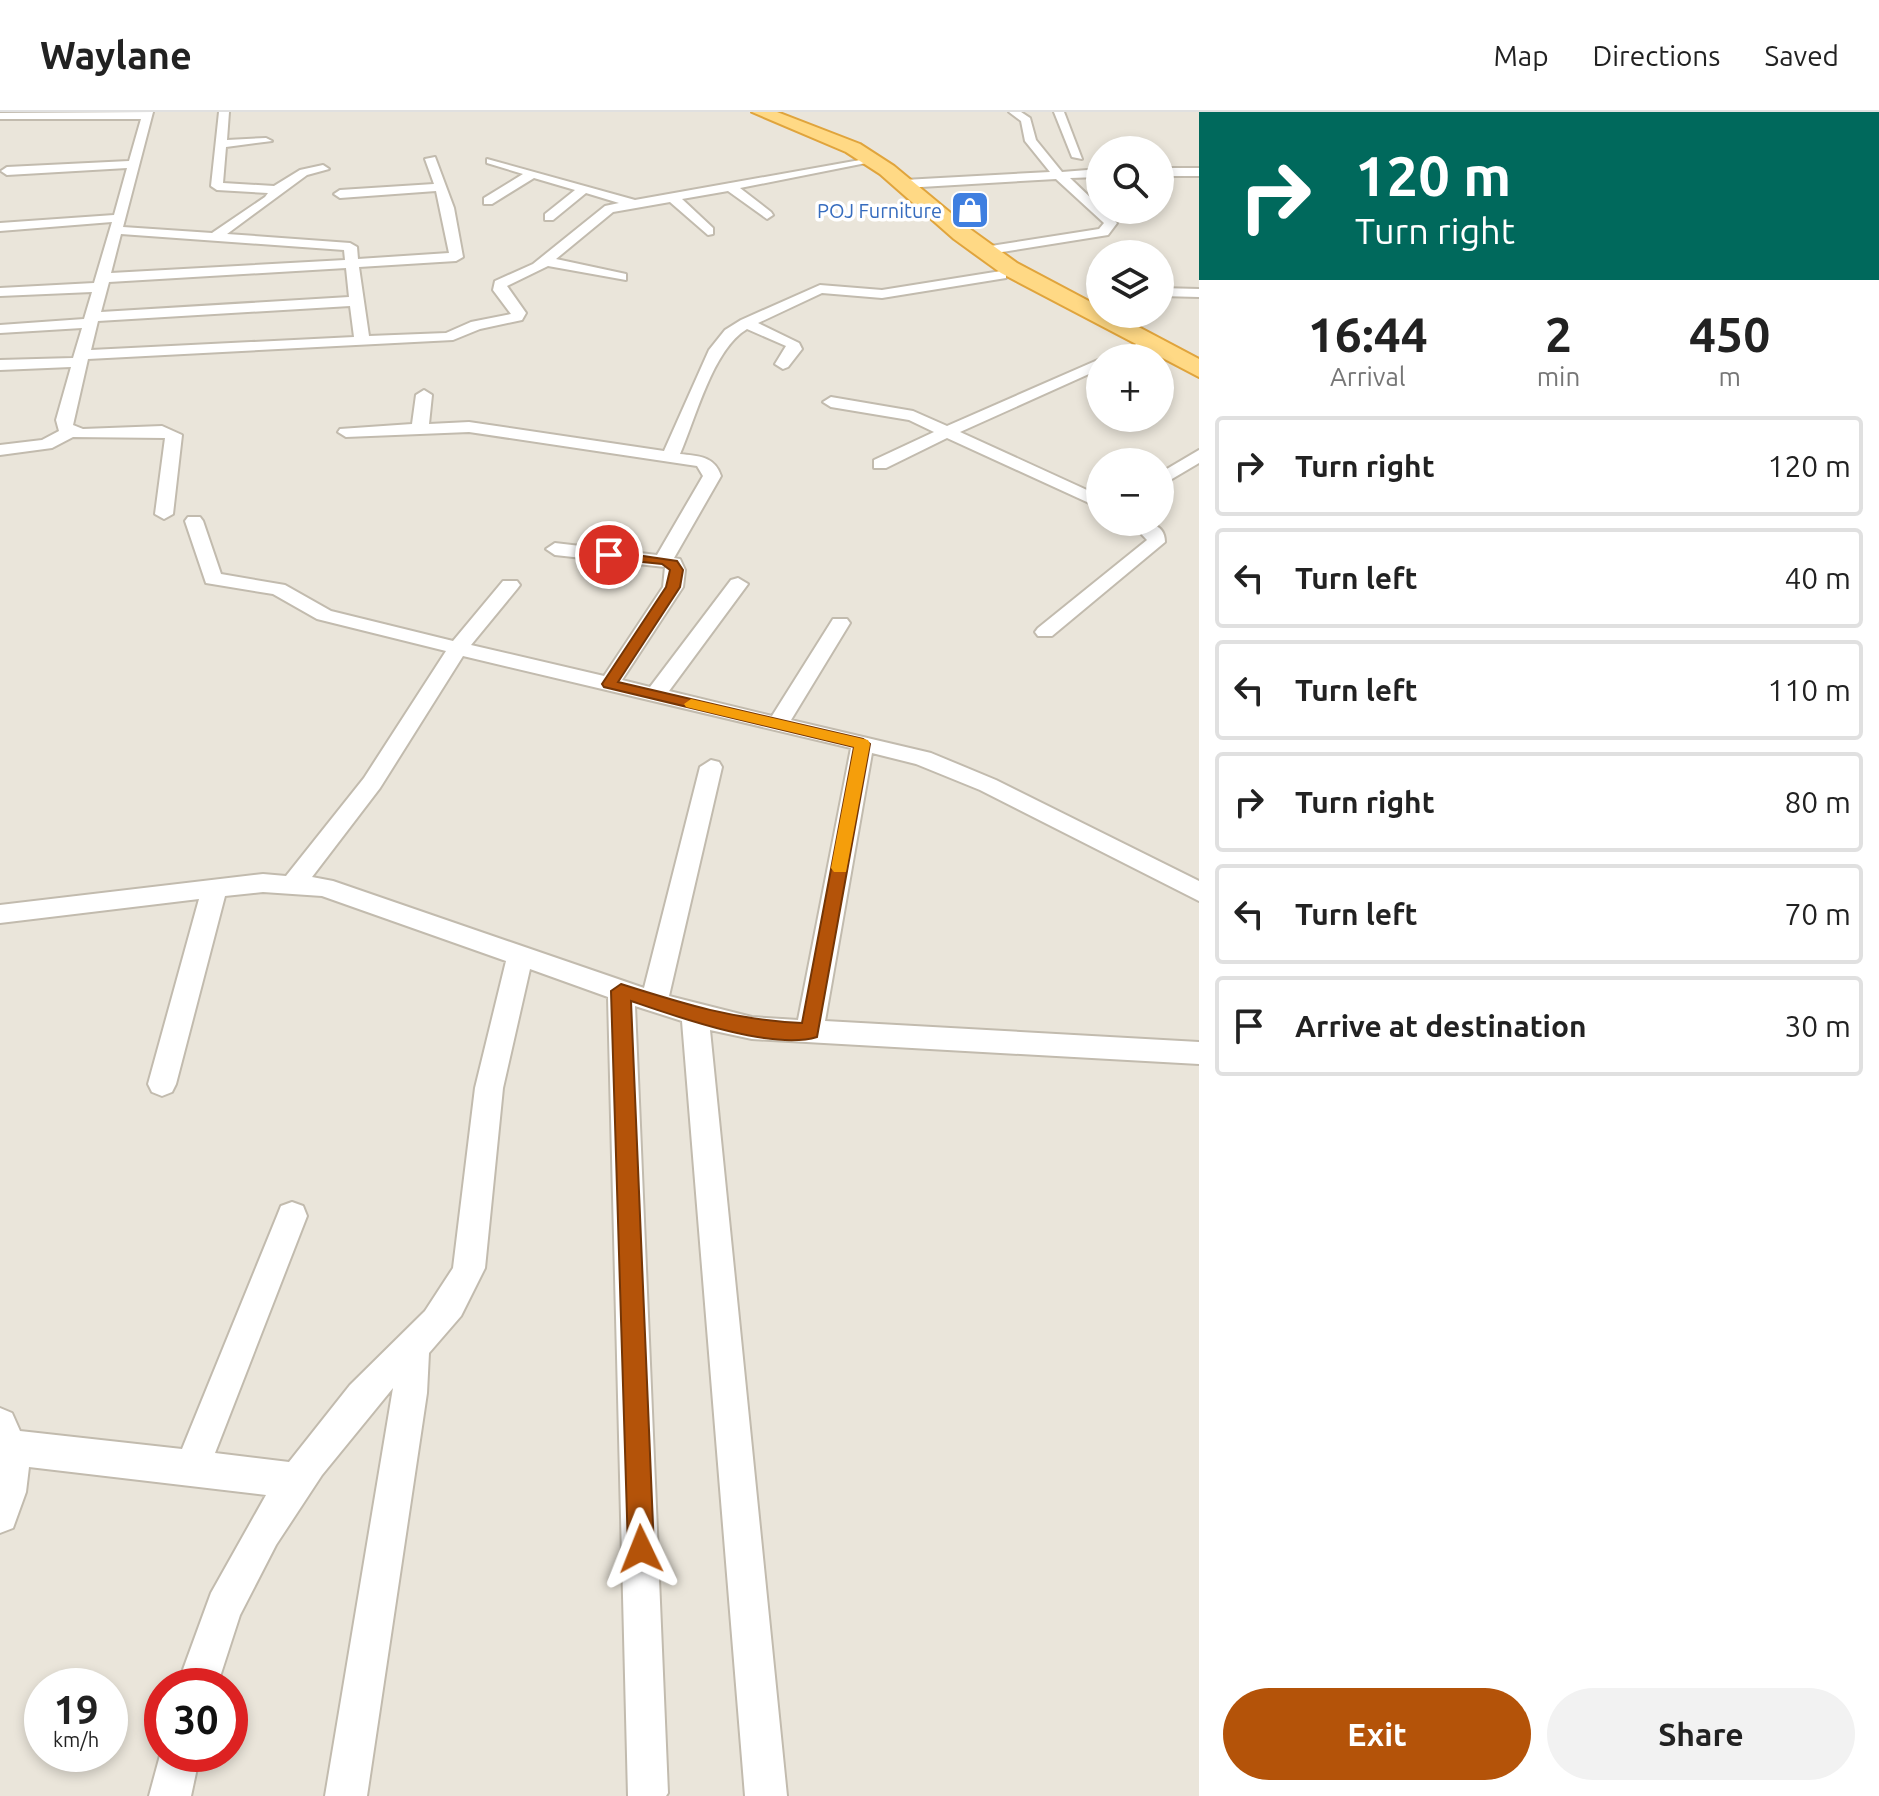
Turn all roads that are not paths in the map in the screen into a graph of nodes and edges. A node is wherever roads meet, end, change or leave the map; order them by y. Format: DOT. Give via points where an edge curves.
graph roads {
  1 [pos="224,112"];
  2 [pos="743,112"];
  3 [pos="761,112"];
  4 [pos="1014,112"];
  5 [pos="1059,112"];
  6 [pos="147,114"];
  7 [pos="0,116"];
  8 [pos="266,141"];
  9 [pos="221,144"];
  10 [pos="1078,157"];
  11 [pos="431,159"];
  12 [pos="491,161"];
  13 [pos="860,163"];
  14 [pos="133,164"];
  15 [pos="323,169"];
  16 [pos="7,171"];
  17 [pos="1174,172"];
  18 [pos="1199,172"];
  19 [pos="1086,173"];
  20 [pos="531,174"];
  21 [pos="1058,174"];
  22 [pos="904,184"];
  23 [pos="440,187"];
  24 [pos="731,187"];
  25 [pos="276,190"];
  26 [pos="583,190"];
  27 [pos="340,194"];
  28 [pos="672,197"];
  29 [pos="488,201"];
  30 [pos="634,204"];
  31 [pos="767,215"];
  32 [pos="549,217"];
  33 [pos="117,224"];
  34 [pos="0,227"];
  35 [pos="708,231"];
  36 [pos="212,239"];
  37 [pos="983,251"];
  38 [pos="545,261"];
  39 [pos="351,264"];
  40 [pos="1001,275"];
  41 [pos="621,277"];
  42 [pos="101,283"];
  43 [pos="0,292"];
  44 [pos="1174,292"];
  45 [pos="1199,293"];
  46 [pos="355,301"];
  47 [pos="1086,303"];
  48 [pos="92,320"];
  49 [pos="746,323"];
  50 [pos="1129,328"];
  51 [pos="0,329"];
  52 [pos="362,343"];
  53 [pos="1130,344"];
  54 [pos="81,358"];
  55 [pos="783,364"];
  56 [pos="0,365"];
  57 [pos="1174,367"];
  58 [pos="1199,369"];
  59 [pos="1086,370"];
  60 [pos="1199,381"];
  61 [pos="424,395"];
  62 [pos="831,402"];
  63 [pos="420,429"];
  64 [pos="949,430"];
  65 [pos="70,432"];
  66 [pos="346,432"];
  67 [pos="0,450"];
  68 [pos="671,455"];
  69 [pos="1199,455"];
  70 [pos="880,464"];
  71 [pos="1174,472"];
  72 [pos="1086,496"];
  73 [pos="164,514"];
  74 [pos="194,521"];
  75 [pos="1156,536"];
  76 [pos="555,549"];
  77 [pos="663,561"];
  78 [pos="738,584"];
  79 [pos="510,585"];
  80 [pos="840,623"];
  81 [pos="1045,632"];
  82 [pos="458,648"];
  83 [pos="609,684"];
  84 [pos="655,695"];
  85 [pos="778,724"];
  86 [pos="863,744"];
  87 [pos="711,767"];
  88 [pos="294,883"];
  89 [pos="215,888"];
  90 [pos="1199,892"];
  91 [pos="0,914"];
  92 [pos="520,957"];
  93 [pos="621,991"];
  94 [pos="654,1002"];
  95 [pos="695,1015"];
  96 [pos="810,1031"];
  97 [pos="1199,1053"];
  98 [pos="162,1084"];
  99 [pos="292,1216"];
  100 [pos="413,1345"];
  101 [pos="6,1436"];
  102 [pos="191,1470"];
  103 [pos="300,1481"];
  104 [pos="0,1515"];
  105 [pos="202,1668"];
  106 [pos="176,1772"];
  107 [pos="647,1793"];
  108 [pos="170,1796"];
  109 [pos="346,1796"];
  110 [pos="766,1796"];
  1 -- 9 [label="street"];
  2 -- 13 [label="highway"];
  3 -- 22 [label="highway" via="853,148"];
  4 -- 21 [label="street" via="1026,120 1031,141"];
  5 -- 10 [label="street"];
  6 -- 7 [label="street"];
  6 -- 14 [label="street"];
  8 -- 9 [label="street"];
  9 -- 25 [label="street" via="217,186"];
  11 -- 23 [label="street"];
  12 -- 20 [label="street"];
  13 -- 24 [label="street"];
  13 -- 40 [label="highway"];
  14 -- 16 [label="street"];
  14 -- 33 [label="street"];
  15 -- 25 [label="street" via="304,172"];
  17 -- 18 [label="street"];
  19 -- 21 [label="street"];
  20 -- 26 [label="street"];
  20 -- 29 [label="street"];
  21 -- 22 [label="street"];
  21 -- 37 [label="street" via="1107,218 1108,229"];
  22 -- 37 [label="highway"];
  23 -- 27 [label="street"];
  23 -- 39 [label="street" via="456,257"];
  24 -- 28 [label="street"];
  24 -- 31 [label="street"];
  25 -- 36 [label="street"];
  26 -- 30 [label="street"];
  26 -- 32 [label="street"];
  28 -- 30 [label="street"];
  28 -- 35 [label="street"];
  30 -- 38 [label="street" via="605,211"];
  33 -- 34 [label="street"];
  33 -- 36 [label="street"];
  33 -- 42 [label="street"];
  36 -- 39 [label="street" via="345,245 352,250"];
  37 -- 47 [label="highway"];
  38 -- 41 [label="street"];
  38 -- 52 [label="street" via="500,284 519,313 515,319 476,325 448,337"];
  39 -- 42 [label="street"];
  39 -- 46 [label="street"];
  40 -- 49 [label="street" via="882,294 809,291"];
  40 -- 53 [label="highway"];
  42 -- 43 [label="street"];
  42 -- 48 [label="street"];
  44 -- 45 [label="street"];
  46 -- 48 [label="street"];
  46 -- 52 [label="street"];
  48 -- 51 [label="street"];
  48 -- 54 [label="street"];
  49 -- 55 [label="street" via="792,343 795,349"];
  49 -- 68 [label="street" via="716,350"];
  50 -- 58 [label="highway"];
  52 -- 54 [label="street"];
  54 -- 56 [label="street"];
  54 -- 65 [label="street" via="64,420"];
  57 -- 60 [label="highway"];
  59 -- 64 [label="street"];
  61 -- 63 [label="street"];
  62 -- 64 [label="street" via="897,412"];
  63 -- 66 [label="street"];
  63 -- 68 [label="street" via="488,429"];
  64 -- 70 [label="street"];
  64 -- 72 [label="street"];
  65 -- 67 [label="street" via="46,444"];
  65 -- 73 [label="street" via="174,435"];
  68 -- 77 [label="street" via="702,462 712,476"];
  69 -- 71 [label="street"];
  74 -- 82 [label="street" via="213,579 278,589 324,615"];
  75 -- 81 [label="street" via="1156,542"];
  76 -- 77 [label="street"];
  77 -- 83 [label="street" via="673,563 676,570 673,587"];
  78 -- 84 [label="street"];
  79 -- 82 [label="street"];
  80 -- 85 [label="street"];
  82 -- 83 [label="street"];
  82 -- 88 [label="street" via="372,783"];
  83 -- 84 [label="street"];
  84 -- 85 [label="street"];
  85 -- 86 [label="street"];
  86 -- 90 [label="street" via="953,769"];
  86 -- 96 [label="street"];
  87 -- 94 [label="street"];
  88 -- 89 [label="street"];
  88 -- 92 [label="street" via="324,887"];
  89 -- 91 [label="street"];
  89 -- 98 [label="street"];
  92 -- 93 [label="street"];
  92 -- 100 [label="street" via="489,1088 469,1268 447,1314"];
  93 -- 94 [label="street"];
  93 -- 107 [label="street"];
  94 -- 95 [label="street"];
  95 -- 96 [label="street" via="752,1028"];
  95 -- 110 [label="street"];
  96 -- 97 [label="street"];
  99 -- 102 [label="street"];
  100 -- 103 [label="street" via="361,1398"];
  100 -- 109 [label="street" via="410,1393"];
  101 -- 102 [label="street"];
  101 -- 104 [label="street" via="12,1477"];
  102 -- 103 [label="street"];
  103 -- 105 [label="street" via="241,1567"];
  106 -- 108 [label="street"];
}
